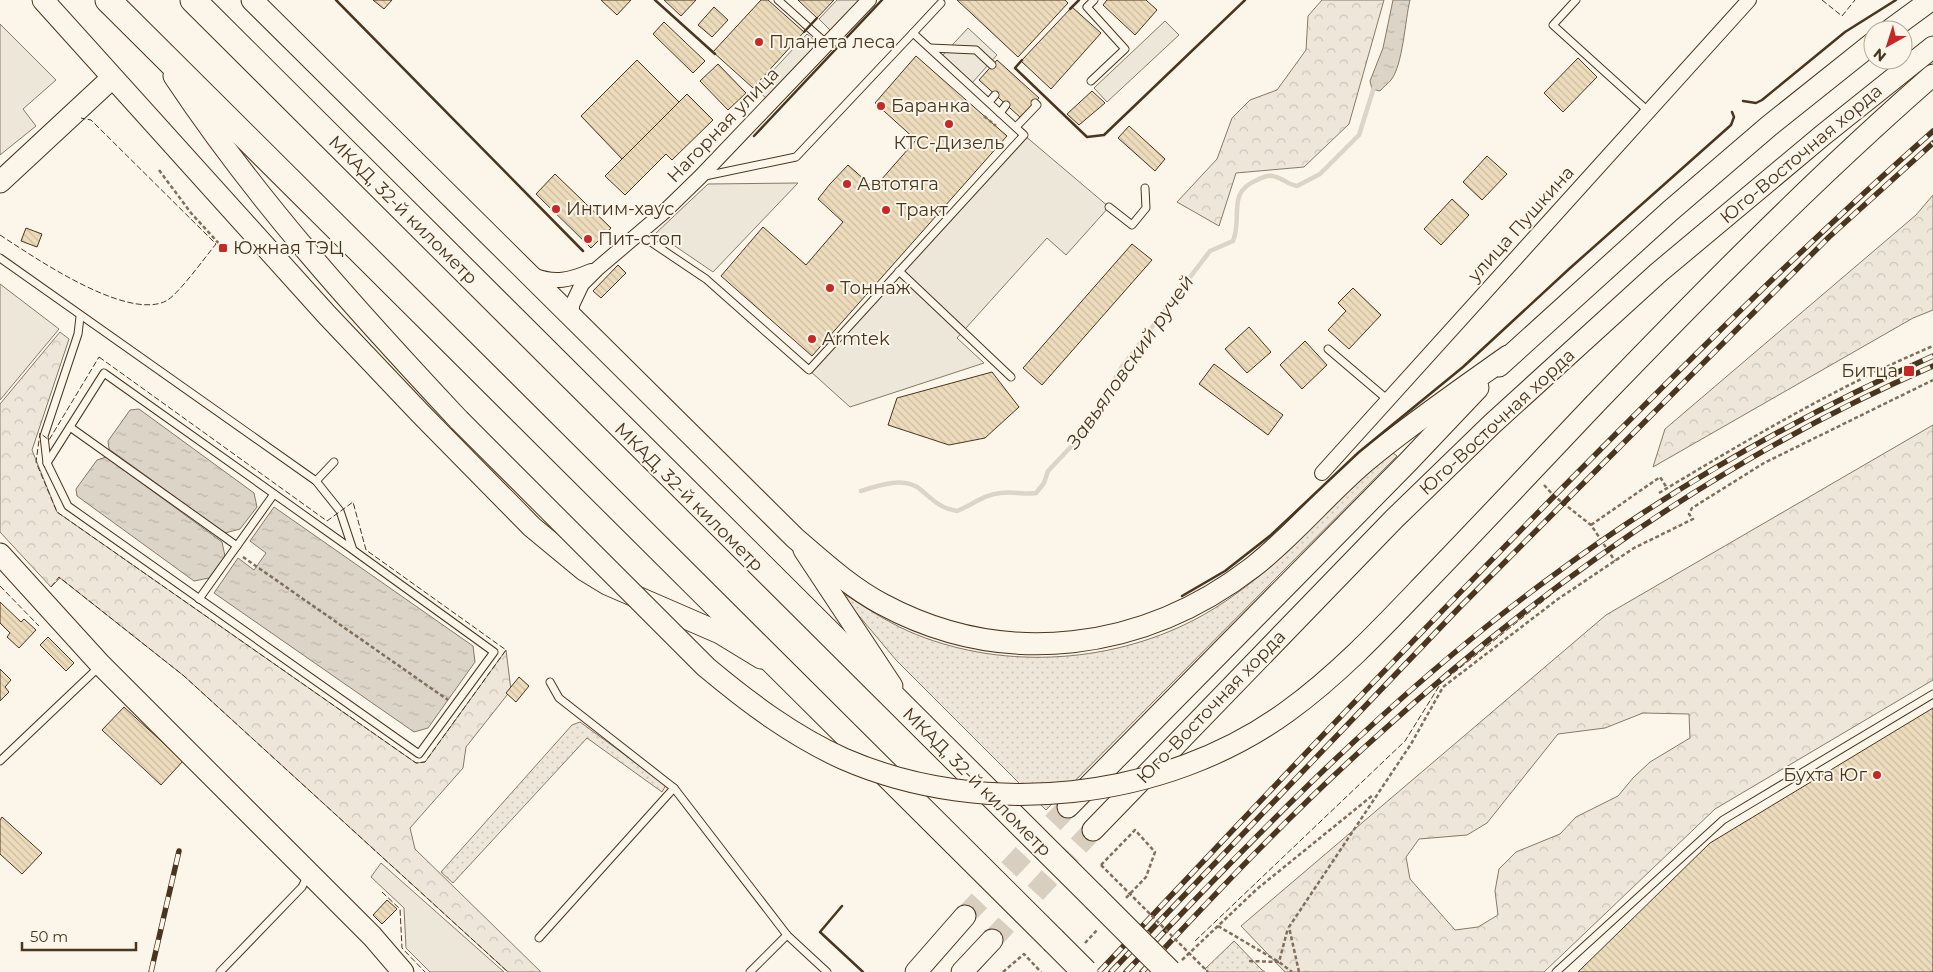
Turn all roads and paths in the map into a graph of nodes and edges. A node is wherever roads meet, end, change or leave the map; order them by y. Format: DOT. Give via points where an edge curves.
graph roads {
  1 [pos="43,0"];
  2 [pos="108,0"];
  3 [pos="193,0"];
  4 [pos="252,0"];
  5 [pos="778,0"];
  6 [pos="1094,0"];
  7 [pos="1576,0"];
  8 [pos="1749,0"];
  9 [pos="1931,0"];
  10 [pos="867,1"];
  11 [pos="941,3"];
  12 [pos="1904,20"];
  13 [pos="912,33"];
  14 [pos="827,44"];
  15 [pos="1933,47"];
  16 [pos="156,48"];
  17 [pos="930,48"];
  18 [pos="1863,51"];
  19 [pos="992,65"];
  20 [pos="1933,75"];
  21 [pos="112,78"];
  22 [pos="1091,81"];
  23 [pos="995,95"];
  24 [pos="989,102"];
  25 [pos="1035,103"];
  26 [pos="1006,105"];
  27 [pos="1648,111"];
  28 [pos="1000,113"];
  29 [pos="984,116"];
  30 [pos="1016,128"];
  31 [pos="999,129"];
  32 [pos="159,170"];
  33 [pos="700,177"];
  34 [pos="0,182"];
  35 [pos="1145,188"];
  36 [pos="1109,207"];
  37 [pos="639,234"];
  38 [pos="223,248"];
  39 [pos="0,258"];
  40 [pos="597,269"];
  41 [pos="899,271"];
  42 [pos="528,273"];
  43 [pos="80,317"];
  44 [pos="577,321"];
  45 [pos="1933,346"];
  46 [pos="1328,349"];
  47 [pos="1508,356"];
  48 [pos="1010,377"];
  49 [pos="1933,380"];
  50 [pos="1388,400"];
  51 [pos="70,427"];
  52 [pos="334,462"];
  53 [pos="47,463"];
  54 [pos="1322,474"];
  55 [pos="1539,479"];
  56 [pos="316,481"];
  57 [pos="1667,488"];
  58 [pos="1659,493"];
  59 [pos="274,494"];
  60 [pos="1591,526"];
  61 [pos="795,538"];
  62 [pos="236,548"];
  63 [pos="353,550"];
  64 [pos="0,554"];
  65 [pos="1616,561"];
  66 [pos="199,599"];
  67 [pos="101,665"];
  68 [pos="792,679"];
  69 [pos="550,682"];
  70 [pos="1933,695"];
  71 [pos="455,705"];
  72 [pos="918,724"];
  73 [pos="0,761"];
  74 [pos="674,788"];
  75 [pos="1376,793"];
  76 [pos="1068,806"];
  77 [pos="1093,830"];
  78 [pos="1135,830"];
  79 [pos="309,872"];
  80 [pos="965,916"];
  81 [pos="1218,926"];
  82 [pos="1289,927"];
  83 [pos="787,935"];
  84 [pos="539,938"];
  85 [pos="992,940"];
  86 [pos="1249,961"];
  87 [pos="1279,962"];
  88 [pos="1173,969"];
  89 [pos="220,972"];
  90 [pos="403,972"];
  91 [pos="750,972"];
  92 [pos="827,972"];
  93 [pos="916,972"];
  94 [pos="962,972"];
  95 [pos="1003,972"];
  96 [pos="1041,972"];
  97 [pos="1085,972"];
  98 [pos="1208,972"];
  99 [pos="1292,972"];
  100 [pos="1299,972"];
  101 [pos="1556,972"];
  1 -- 21 [label="main road"];
  2 -- 16 [label="highway"];
  3 -- 72 [label="highway, МКАД, 32-й километр"];
  4 -- 42 [label="main road"];
  5 -- 14 [label="lane"];
  6 -- 22 [label="lane" via="1087,7 1125,49"];
  7 -- 27 [label="lane" via="1553,25"];
  8 -- 27 [label="street, улица Пушкина"];
  9 -- 12 [label="main road"];
  10 -- 14 [label="street, Нагорная улица"];
  11 -- 13 [label="lane"];
  13 -- 17 [label="lane"];
  13 -- 33 [label="lane" via="796,157"];
  14 -- 33 [label="street, Нагорная улица"];
  15 -- 77 [label="main road, Юго-Восточная хорда" via="1658,273 1492,424 1334,580"];
  16 -- 20 [label="main road, bridge" via="241,171 341,292 459,420 699,660 736,692 795,734 846,760 900,778 975,791 1046,794 1111,787 1175,770 1240,741 1315,691 1377,633 1711,284 1835,163"];
  16 -- 68 [label="highway"];
  17 -- 19 [label="lane" via="976,50"];
  17 -- 24 [label="lane"];
  18 -- 47 [label="main road, Юго-Восточная хорда" via="1670,211"];
  21 -- 34 [label="main road"];
  21 -- 68 [label="main road" via="327,315 539,533 584,570 607,584 720,633"];
  23 -- 24 [label="lane"];
  24 -- 28 [label="lane"];
  25 -- 30 [label="lane" via="1037,105"];
  26 -- 28 [label="lane"];
  27 -- 50 [label="street, улица Пушкина"];
  28 -- 30 [label="lane"];
  29 -- 31 [label="path"];
  30 -- 41 [label="lane" via="1024,135"];
  32 -- 38 [label="path" via="191,214"];
  33 -- 37 [label="street, Нагорная улица"];
  35 -- 36 [label="lane" via="1146,208 1132,225"];
  37 -- 40 [label="street, Нагорная улица"];
  37 -- 41 [label="lane" via="706,279 809,370"];
  39 -- 43 [label="lane"];
  40 -- 42 [label="street, Нагорная улица" via="571,280 553,281"];
  40 -- 44 [label="street, Нагорная улица" via="582,284 573,300 572,313"];
  41 -- 48 [label="lane"];
  42 -- 44 [label="main road"];
  43 -- 53 [label="lane" via="78,334 44,436"];
  43 -- 56 [label="lane"];
  44 -- 61 [label="main road"];
  45 -- 57 [label="path" via="1899,360 1758,434"];
  46 -- 50 [label="lane"];
  47 -- 61 [label="main road" via="1412,423 1364,463 1276,547 1232,582 1179,612 1115,635 1071,643 1035,644 950,631 881,603 843,578"];
  47 -- 76 [label="main road, Юго-Восточная хорда" via="1408,462"];
  49 -- 65 [label="path" via="1764,464 1692,508 1689,514 1693,519 1634,548"];
  50 -- 54 [label="street, улица Пушкина"];
  51 -- 53 [label="lane"];
  51 -- 59 [label="lane" via="104,373"];
  51 -- 62 [label="lane"];
  52 -- 56 [label="lane"];
  53 -- 66 [label="lane" via="68,506"];
  55 -- 60 [label="path" via="1554,496"];
  56 -- 63 [label="lane" via="340,512"];
  57 -- 58 [label="path"];
  57 -- 60 [label="path" via="1660,477"];
  59 -- 62 [label="lane"];
  59 -- 63 [label="lane"];
  60 -- 65 [label="path"];
  61 -- 72 [label="street"];
  62 -- 66 [label="lane"];
  62 -- 71 [label="path"];
  63 -- 71 [label="lane" via="494,652"];
  64 -- 67 [label="main road"];
  65 -- 75 [label="path" via="1558,599 1443,687 1411,744"];
  66 -- 71 [label="lane" via="419,754"];
  67 -- 73 [label="lane"];
  67 -- 79 [label="main road"];
  68 -- 97 [label="highway, bridge"];
  69 -- 74 [label="lane" via="559,698"];
  70 -- 101 [label="lane" via="1723,820"];
  72 -- 88 [label="highway, МКАД, 32-й километр, bridge" via="1095,898"];
  74 -- 83 [label="lane"];
  74 -- 84 [label="lane"];
  75 -- 81 [label="path" via="1257,889"];
  75 -- 82 [label="path"];
  78 -- 98 [label="path, bridge" via="1101,866"];
  79 -- 89 [label="lane" via="302,887"];
  79 -- 90 [label="main road"];
  80 -- 93 [label="main road"];
  81 -- 87 [label="path"];
  81 -- 88 [label="path"];
  82 -- 87 [label="path"];
  82 -- 100 [label="path"];
  83 -- 91 [label="lane"];
  83 -- 92 [label="lane"];
  85 -- 94 [label="main road"];
  86 -- 87 [label="path"];
  87 -- 99 [label="path"];
  95 -- 96 [label="path" via="1024,954"];
}
